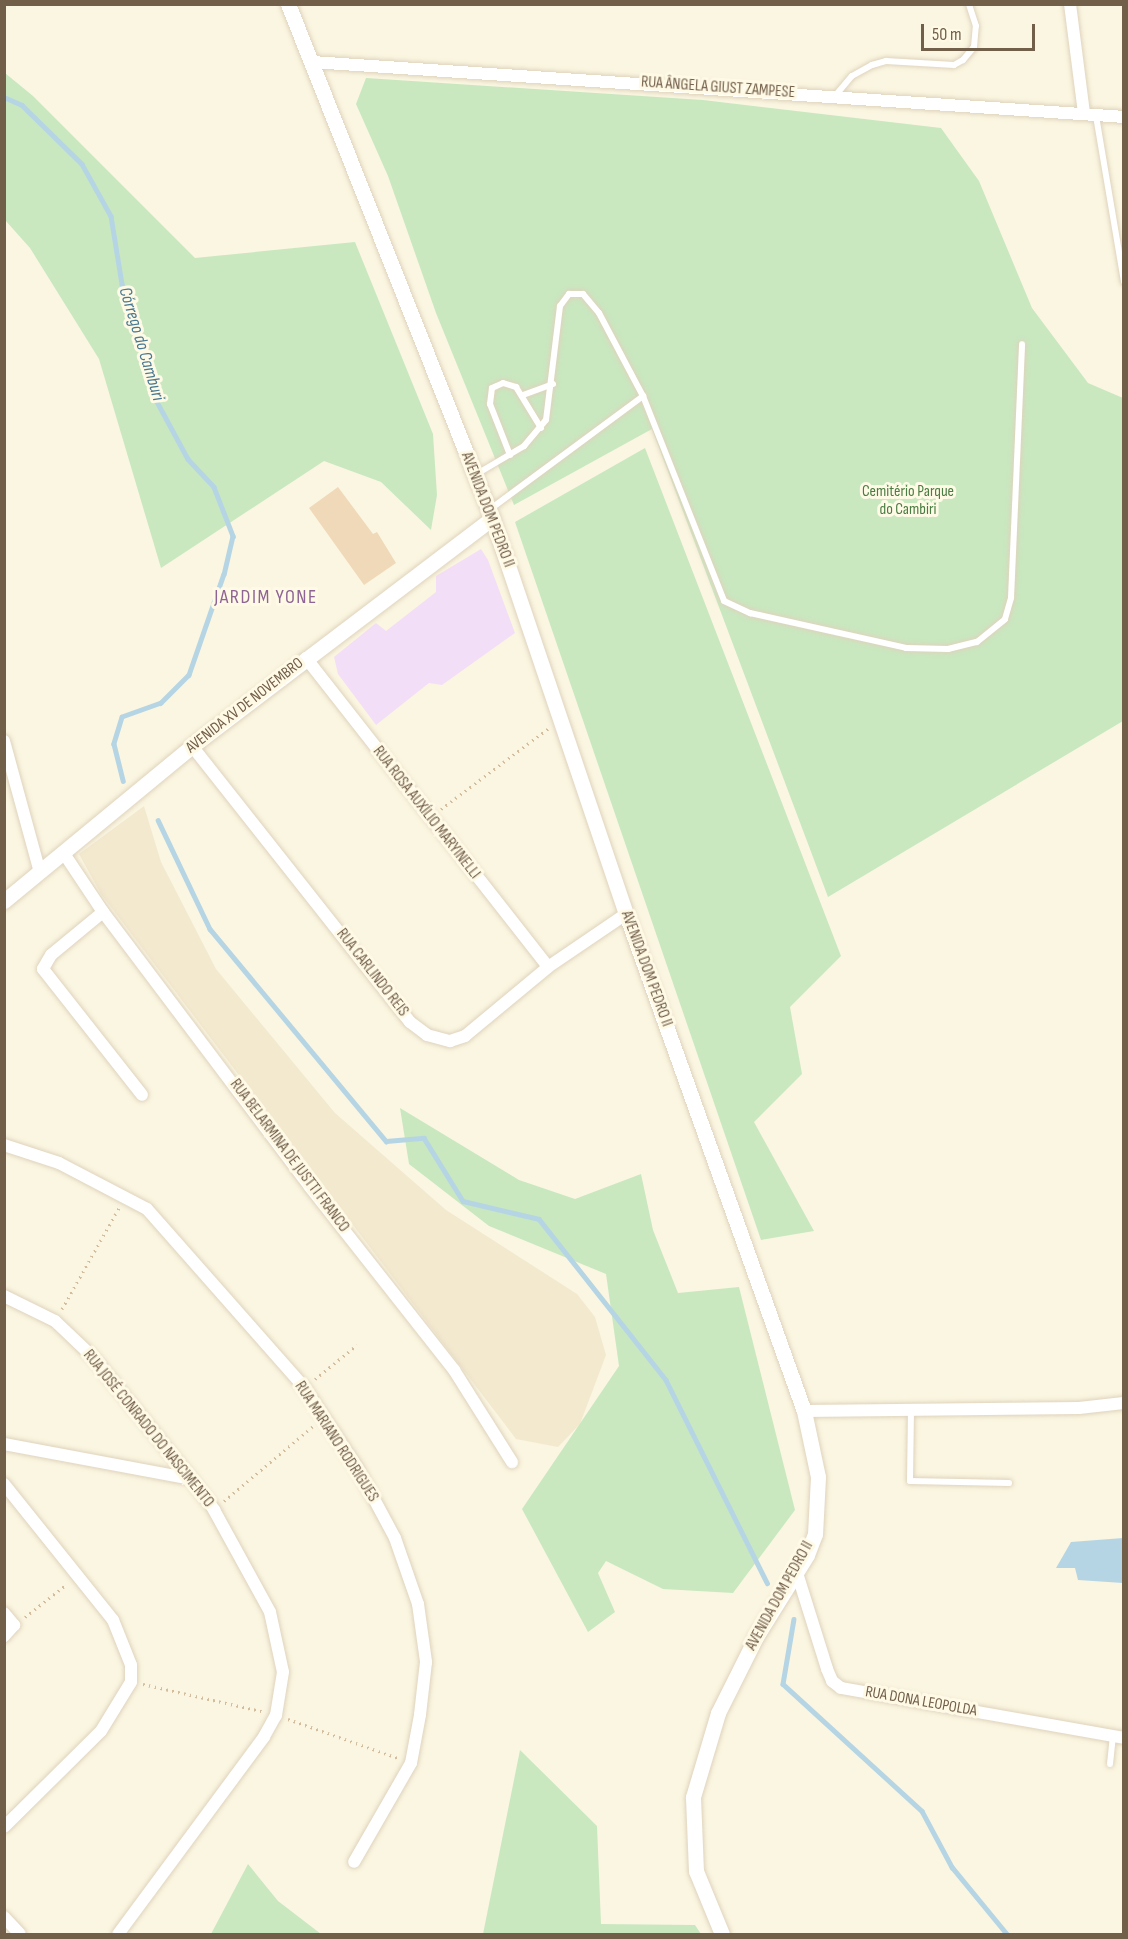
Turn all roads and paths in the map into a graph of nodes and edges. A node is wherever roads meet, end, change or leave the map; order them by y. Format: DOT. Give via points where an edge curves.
graph roads {
  1 [pos="288,4"];
  2 [pos="969,4"];
  3 [pos="1070,4"];
  4 [pos="312,62"];
  5 [pos="835,96"];
  6 [pos="1090,115"];
  7 [pos="1124,117"];
  8 [pos="1124,282"];
  9 [pos="1022,344"];
  10 [pos="553,384"];
  11 [pos="523,395"];
  12 [pos="643,396"];
  13 [pos="541,428"];
  14 [pos="510,455"];
  15 [pos="475,475"];
  16 [pos="490,514"];
  17 [pos="471,534"];
  18 [pos="500,541"];
  19 [pos="306,658"];
  20 [pos="562,718"];
  21 [pos="4,741"];
  22 [pos="192,747"];
  23 [pos="429,818"];
  24 [pos="63,852"];
  25 [pos="39,869"];
  26 [pos="4,901"];
  27 [pos="104,912"];
  28 [pos="626,914"];
  29 [pos="548,967"];
  30 [pos="142,1095"];
  31 [pos="4,1145"];
  32 [pos="126,1196"];
  33 [pos="4,1296"];
  34 [pos="55,1321"];
  35 [pos="357,1346"];
  36 [pos="304,1387"];
  37 [pos="1124,1403"];
  38 [pos="911,1410"];
  39 [pos="804,1411"];
  40 [pos="324,1417"];
  41 [pos="4,1444"];
  42 [pos="512,1462"];
  43 [pos="191,1479"];
  44 [pos="1009,1483"];
  45 [pos="4,1484"];
  46 [pos="214,1510"];
  47 [pos="797,1573"];
  48 [pos="79,1575"];
  49 [pos="4,1613"];
  50 [pos="14,1625"];
  51 [pos="4,1636"];
  52 [pos="131,1682"];
  53 [pos="276,1715"];
  54 [pos="1118,1738"];
  55 [pos="411,1763"];
  56 [pos="1110,1764"];
  57 [pos="4,1827"];
  58 [pos="354,1862"];
  59 [pos="4,1917"];
  60 [pos="20,1935"];
  61 [pos="118,1935"];
  62 [pos="722,1935"];
  1 -- 4 [label="street, AVENIDA DOM PEDRO II"];
  2 -- 5 [label="lane" via="976,26 974,48 963,60 954,65 886,61 852,76"];
  3 -- 6 [label="street"];
  4 -- 5 [label="street, RUA ÂNGELA GIUST ZAMPESE"];
  4 -- 15 [label="street, AVENIDA DOM PEDRO II"];
  5 -- 6 [label="street, RUA ÂNGELA GIUST ZAMPESE"];
  6 -- 7 [label="street, RUA ÂNGELA GIUST ZAMPESE"];
  6 -- 8 [label="lane"];
  9 -- 12 [label="lane" via="1011,598 1005,618 995,630 977,642 948,649 906,648 860,640 750,614 724,602"];
  10 -- 11 [label="lane"];
  10 -- 12 [label="lane" via="561,300 576,292 589,299 599,313"];
  10 -- 13 [label="lane"];
  11 -- 13 [label="lane"];
  11 -- 14 [label="lane" via="510,384 497,386 489,393"];
  12 -- 16 [label="lane"];
  13 -- 14 [label="lane"];
  14 -- 15 [label="lane"];
  15 -- 16 [label="street, AVENIDA DOM PEDRO II"];
  16 -- 17 [label="street, AVENIDA XV DE NOVEMBRO"];
  16 -- 18 [label="street, AVENIDA DOM PEDRO II"];
  17 -- 18 [label="street"];
  17 -- 19 [label="street, AVENIDA XV DE NOVEMBRO"];
  18 -- 20 [label="street, AVENIDA DOM PEDRO II"];
  19 -- 22 [label="street, AVENIDA XV DE NOVEMBRO"];
  19 -- 23 [label="street, RUA ROSA AUXÍLIO MARYINELLI"];
  20 -- 23 [label="path"];
  20 -- 28 [label="street, AVENIDA DOM PEDRO II"];
  21 -- 25 [label="street"];
  22 -- 24 [label="street, AVENIDA XV DE NOVEMBRO"];
  22 -- 29 [label="street, RUA CARLINDO REIS" via="410,1022 427,1035 450,1041 465,1036"];
  23 -- 29 [label="street, RUA ROSA AUXÍLIO MARYINELLI"];
  24 -- 25 [label="street, AVENIDA XV DE NOVEMBRO"];
  24 -- 27 [label="street, RUA BELARMINA DE JUSTTI FRANCO"];
  25 -- 26 [label="street, AVENIDA XV DE NOVEMBRO"];
  27 -- 30 [label="street" via="51,955 43,969"];
  27 -- 42 [label="street, RUA BELARMINA DE JUSTTI FRANCO" via="310,1187 454,1370"];
  28 -- 29 [label="street, RUA CARLINDO REIS"];
  28 -- 39 [label="street, AVENIDA DOM PEDRO II"];
  31 -- 32 [label="street, RUA MARIANO RODRIGUES" via="59,1163"];
  32 -- 34 [label="path"];
  32 -- 36 [label="street, RUA MARIANO RODRIGUES" via="165,1227"];
  33 -- 34 [label="street, RUA JOSÉ CONRADO DO NASCIMENTO"];
  34 -- 43 [label="street, RUA JOSÉ CONRADO DO NASCIMENTO" via="93,1357"];
  35 -- 36 [label="path"];
  36 -- 40 [label="street, RUA MARIANO RODRIGUES"];
  37 -- 38 [label="street" via="1078,1408"];
  38 -- 39 [label="street"];
  38 -- 44 [label="lane" via="910,1481"];
  39 -- 47 [label="street, AVENIDA DOM PEDRO II" via="818,1477 819,1506 815,1534"];
  40 -- 46 [label="path"];
  40 -- 55 [label="street, RUA MARIANO RODRIGUES" via="358,1469 395,1538 418,1604 426,1662"];
  41 -- 43 [label="street"];
  43 -- 46 [label="street, RUA JOSÉ CONRADO DO NASCIMENTO"];
  45 -- 48 [label="street"];
  46 -- 53 [label="street, RUA JOSÉ CONRADO DO NASCIMENTO" via="270,1612 283,1672"];
  47 -- 54 [label="street, RUA DONA LEOPOLDA" via="827,1669 837,1685"];
  47 -- 62 [label="street, AVENIDA DOM PEDRO II" via="756,1637 718,1713 693,1797 696,1871"];
  48 -- 50 [label="path"];
  48 -- 52 [label="street" via="124,1641"];
  49 -- 50 [label="street"];
  50 -- 51 [label="street"];
  52 -- 53 [label="path"];
  52 -- 57 [label="street" via="101,1731"];
  53 -- 55 [label="path" via="356,1740"];
  53 -- 61 [label="street, RUA JOSÉ CONRADO DO NASCIMENTO"];
  54 -- 56 [label="lane"];
  55 -- 58 [label="street, RUA MARIANO RODRIGUES"];
  59 -- 60 [label="street"];
}
